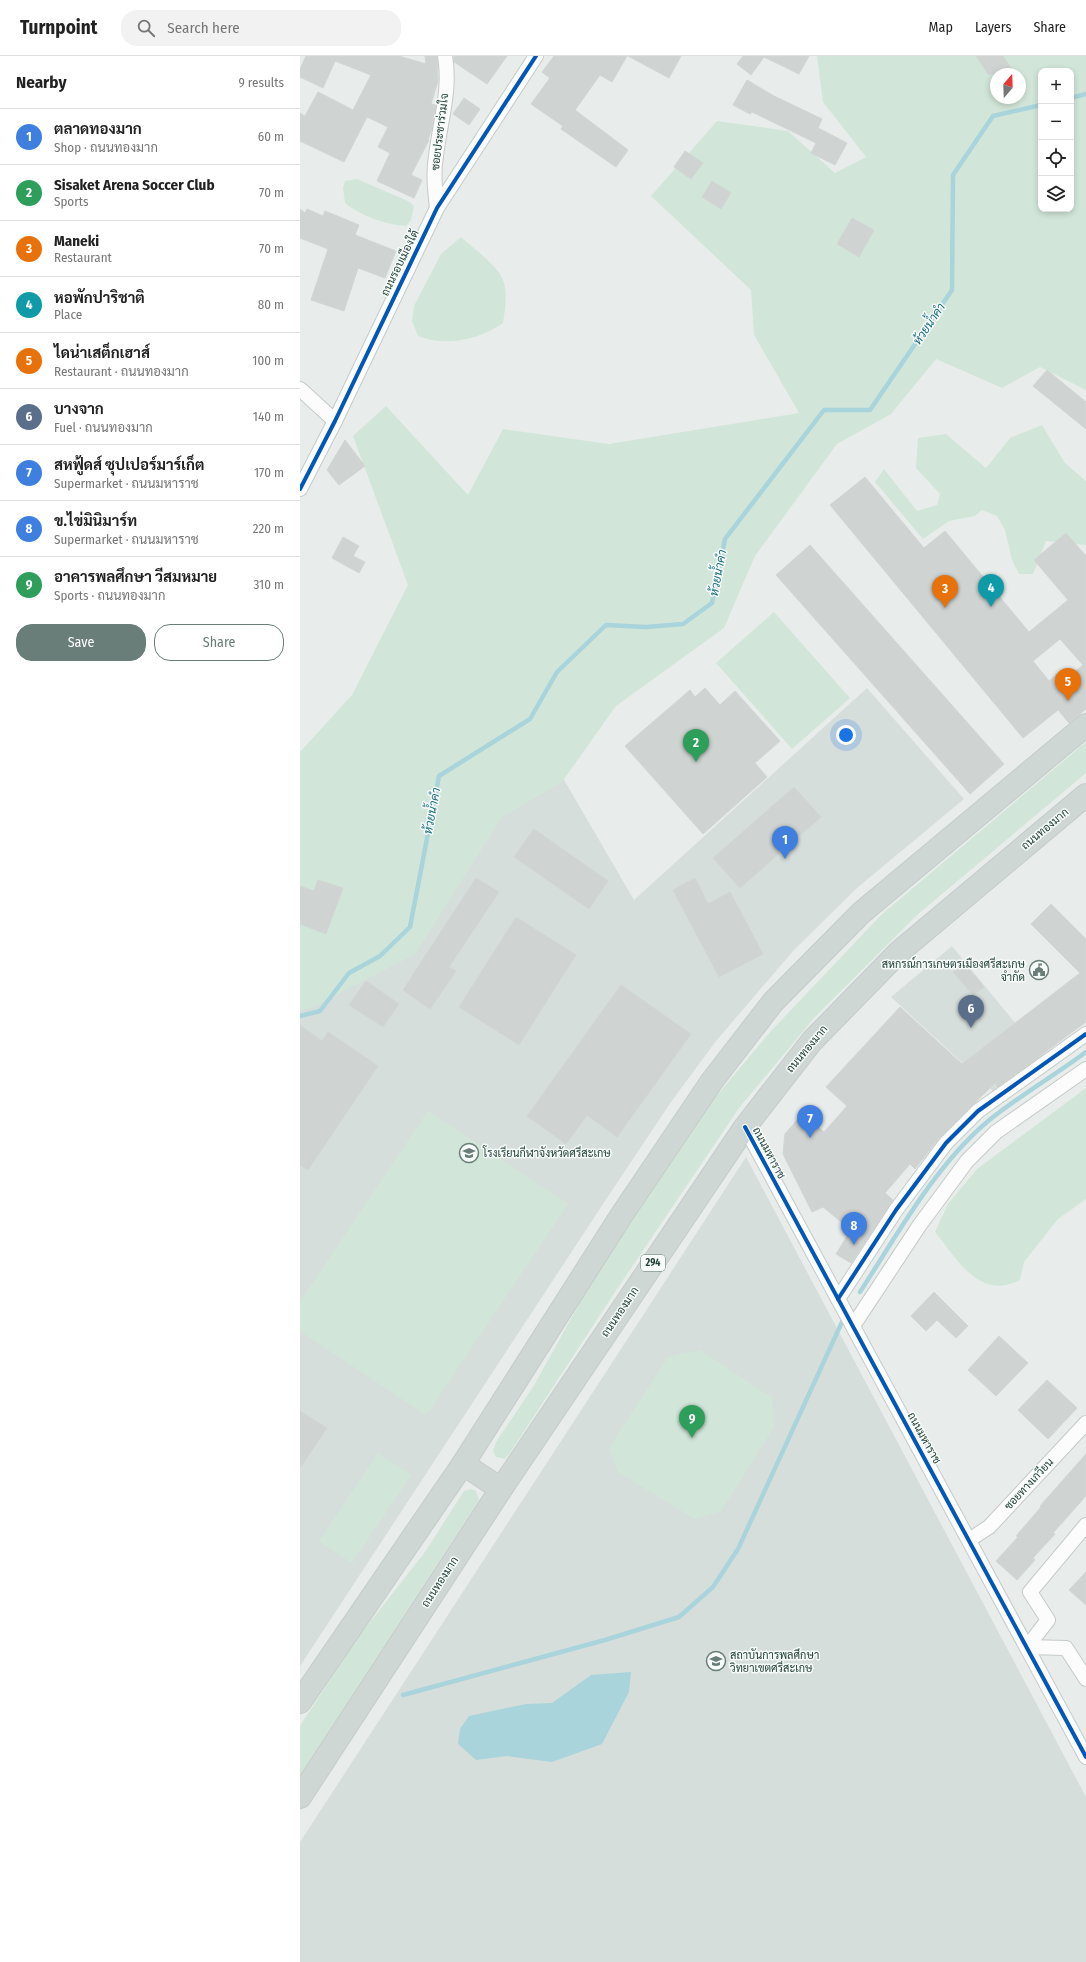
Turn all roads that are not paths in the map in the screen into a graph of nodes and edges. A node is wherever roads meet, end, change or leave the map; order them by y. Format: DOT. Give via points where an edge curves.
graph roads {
  1 [pos="445,56"];
  2 [pos="536,56"];
  3 [pos="437,208"];
  4 [pos="300,389"];
  5 [pos="335,421"];
  6 [pos="300,489"];
  7 [pos="1086,726"];
  8 [pos="1086,795"];
  9 [pos="1086,1034"];
  10 [pos="1086,1069"];
  11 [pos="744,1127"];
  12 [pos="838,1299"];
  13 [pos="853,1326"];
  14 [pos="1086,1423"];
  15 [pos="462,1464"];
  16 [pos="501,1489"];
  17 [pos="1086,1525"];
  18 [pos="969,1540"];
  19 [pos="1027,1647"];
  20 [pos="1086,1679"];
  21 [pos="300,1702"];
  22 [pos="1086,1758"];
  23 [pos="300,1798"];
  1 -- 3 [label="street, ซอยประชาร่วมใจ" via="445,107 434,180"];
  2 -- 3 [label="street, ถนนรอบเมืองใต้"];
  3 -- 5 [label="street, ถนนรอบเมืองใต้"];
  4 -- 5 [label="street"];
  5 -- 6 [label="street, ถนนรอบเมืองใต้"];
  7 -- 15 [label="main road" via="861,913 774,1002 712,1081 642,1184"];
  8 -- 11 [label="main road, ถนนทองมาก / 294" via="899,952 812,1041"];
  9 -- 12 [label="street" via="978,1111 946,1143 896,1210"];
  10 -- 13 [label="street" via="996,1132 967,1161 919,1226"];
  11 -- 12 [label="street, ถนนมหาราช"];
  11 -- 16 [label="main road, ถนนทองมาก / 294"];
  12 -- 13 [label="street, ถนนมหาราช"];
  13 -- 18 [label="street, ถนนมหาราช"];
  14 -- 18 [label="street, ซอยทางเกวียน" via="988,1527"];
  15 -- 16 [label="main road"];
  15 -- 21 [label="main road"];
  16 -- 23 [label="main road, ถนนทองมาก / 294"];
  17 -- 19 [label="street" via="1030,1592 1048,1620"];
  18 -- 19 [label="street, ถนนมหาราช"];
  19 -- 20 [label="street" via="1066,1648"];
  19 -- 22 [label="street, ถนนมหาราช"];
}
